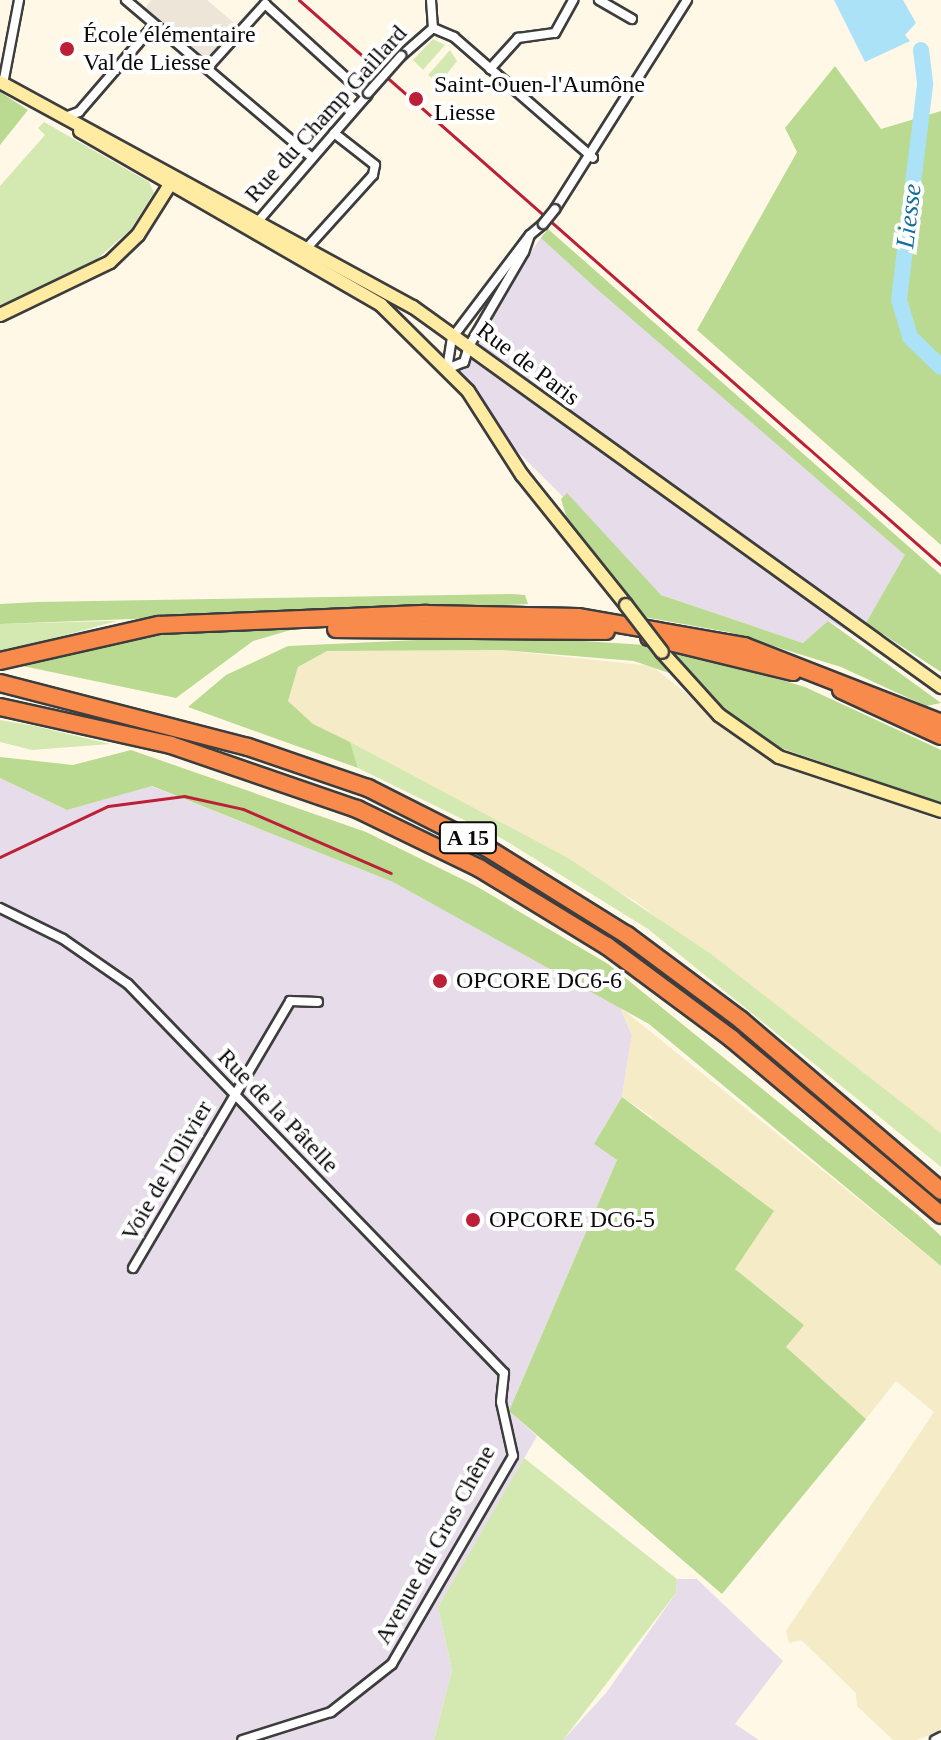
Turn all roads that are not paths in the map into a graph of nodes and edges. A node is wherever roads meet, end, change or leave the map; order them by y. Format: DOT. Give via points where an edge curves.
graph roads {
  1 [pos="19,0"];
  2 [pos="126,0"];
  3 [pos="431,0"];
  4 [pos="573,0"];
  5 [pos="599,0"];
  6 [pos="687,0"];
  7 [pos="632,19"];
  8 [pos="154,25"];
  9 [pos="433,28"];
  10 [pos="209,66"];
  11 [pos="490,69"];
  12 [pos="1,83"];
  13 [pos="367,94"];
  14 [pos="63,117"];
  15 [pos="334,133"];
  16 [pos="312,158"];
  17 [pos="593,158"];
  18 [pos="173,180"];
  19 [pos="255,226"];
  20 [pos="528,238"];
  21 [pos="304,252"];
  22 [pos="0,315"];
  23 [pos="454,335"];
  24 [pos="469,346"];
  25 [pos="447,369"];
  26 [pos="336,629"];
  27 [pos="0,661"];
  28 [pos="0,683"];
  29 [pos="941,687"];
  30 [pos="0,707"];
  31 [pos="941,723"];
  32 [pos="941,736"];
  33 [pos="941,811"];
  34 [pos="0,908"];
  35 [pos="318,1002"];
  36 [pos="234,1094"];
  37 [pos="941,1191"];
  38 [pos="941,1215"];
  39 [pos="133,1268"];
  40 [pos="504,1373"];
  41 [pos="941,1737"];
  42 [pos="242,1740"];
  43 [pos="935,1740"];
  1 -- 12 [label="street"];
  2 -- 8 [label="street"];
  3 -- 9 [label="street"];
  4 -- 11 [label="street" via="555,33 518,38"];
  5 -- 7 [label="street"];
  6 -- 17 [label="street"];
  8 -- 10 [label="street"];
  8 -- 14 [label="street" via="79,112"];
  9 -- 11 [label="street"];
  9 -- 13 [label="street, Rue du Champ Gaillard, bridge"];
  10 -- 13 [label="street" via="265,4"];
  10 -- 16 [label="street"];
  11 -- 17 [label="street"];
  12 -- 14 [label="main road, Rue de Paris"];
  13 -- 15 [label="street, Rue du Champ Gaillard"];
  14 -- 18 [label="main road, Rue de Paris"];
  15 -- 16 [label="street, Rue du Champ Gaillard"];
  15 -- 21 [label="street" via="375,165 373,175"];
  16 -- 19 [label="street, Rue du Champ Gaillard"];
  17 -- 20 [label="street, bridge"];
  18 -- 19 [label="main road, Rue de Paris"];
  18 -- 22 [label="main road" via="138,235 110,262"];
  19 -- 21 [label="main road, Rue de Paris"];
  20 -- 23 [label="street"];
  20 -- 24 [label="street"];
  21 -- 23 [label="main road, Rue de Paris"];
  21 -- 25 [label="main road, Rue de Paris" via="367,294"];
  23 -- 24 [label="main road, Rue de Paris"];
  23 -- 25 [label="street"];
  24 -- 25 [label="street" via="459,368"];
  24 -- 29 [label="main road, Rue de Paris"];
  25 -- 33 [label="main road, Rue de Paris, bridge" via="662,652 719,715 771,753 828,779"];
  26 -- 32 [label="highway" via="542,626 664,640 817,680"];
  27 -- 31 [label="highway" via="159,625 427,614 578,617 760,650"];
  28 -- 37 [label="highway, A 15" via="199,730 368,788 487,848 627,935 741,1020"];
  30 -- 38 [label="highway, A 15" via="171,745 357,809 532,899 732,1039"];
  34 -- 36 [label="street, Rue de la Pâtelle" via="98,960"];
  35 -- 36 [label="street, Voie de l'Olivier" via="290,1001"];
  36 -- 39 [label="street, Voie de l'Olivier"];
  36 -- 40 [label="street, Rue de la Pâtelle"];
  40 -- 42 [label="street, Avenue du Gros Chêne" via="503,1423 513,1456 392,1664 331,1712"];
  41 -- 43 [label="street"];
}
